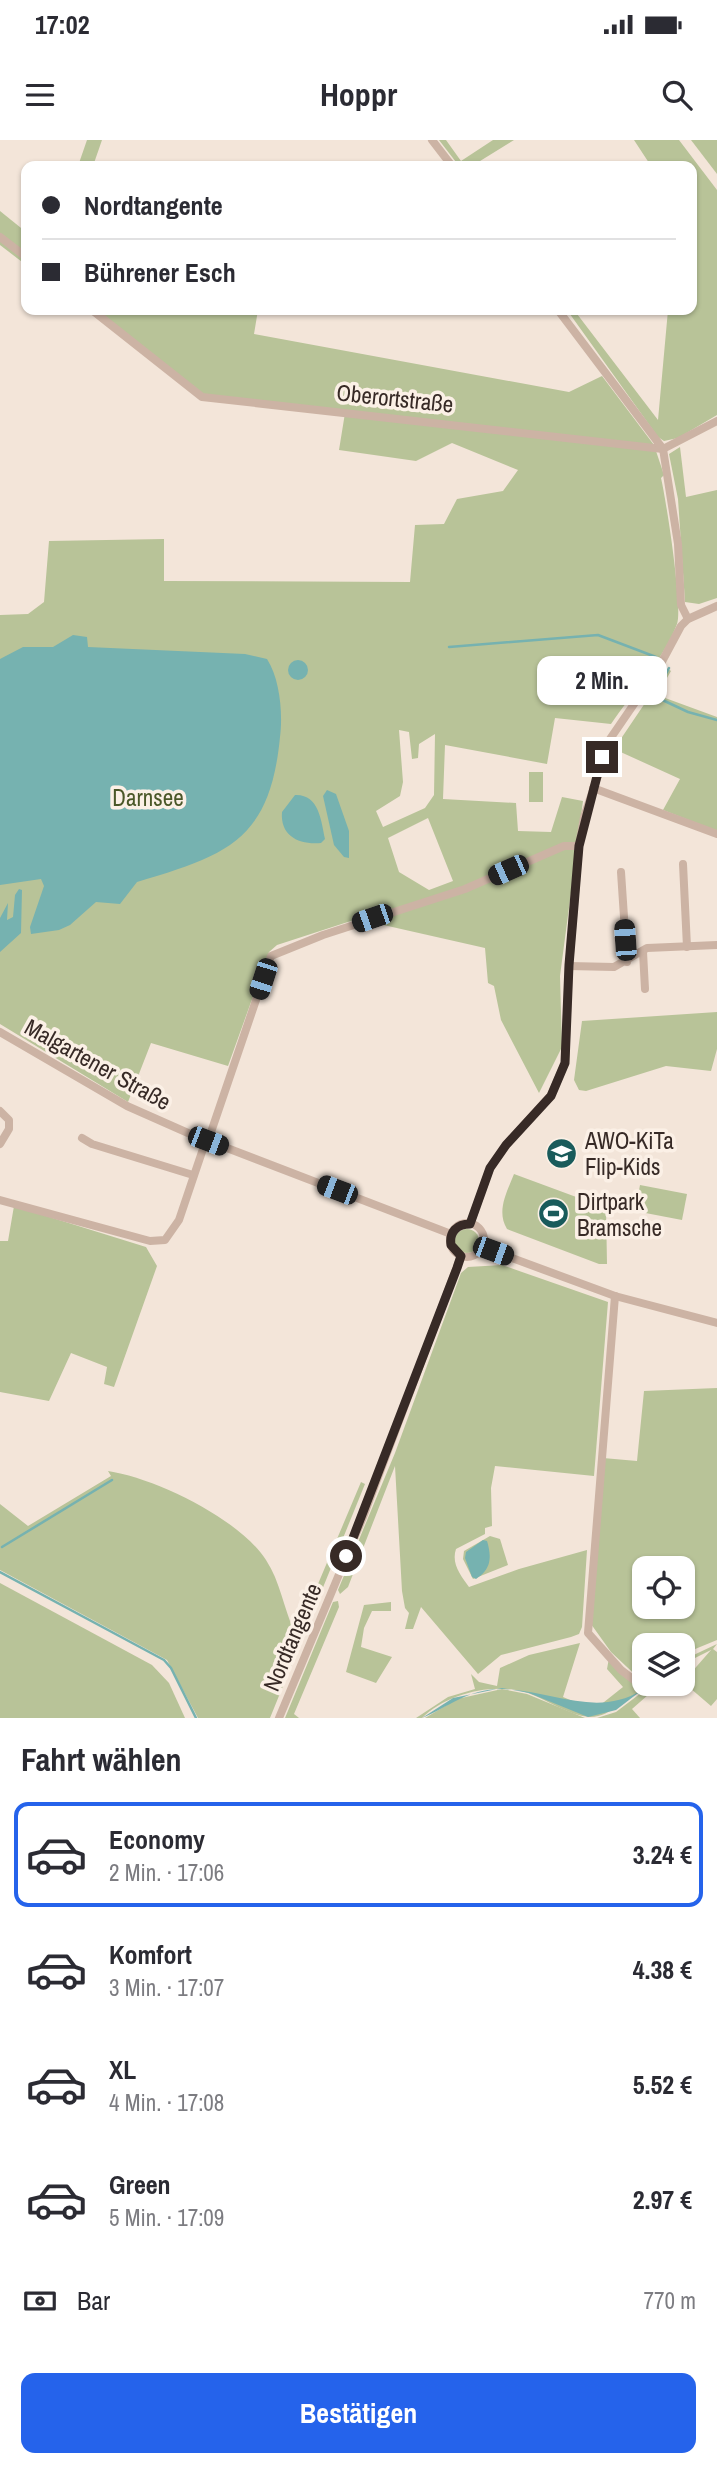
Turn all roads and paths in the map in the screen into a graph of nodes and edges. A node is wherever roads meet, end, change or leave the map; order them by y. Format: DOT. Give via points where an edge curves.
graph roads {
  1 [pos="432,140"];
  2 [pos="448,161"];
  3 [pos="0,237"];
  4 [pos="21,253"];
  5 [pos="98,315"];
  6 [pos="562,315"];
  7 [pos="717,421"];
  8 [pos="663,449"];
  9 [pos="717,606"];
  10 [pos="688,618"];
  11 [pos="593,788"];
  12 [pos="717,834"];
  13 [pos="579,846"];
  14 [pos="683,864"];
  15 [pos="621,872"];
  16 [pos="717,945"];
  17 [pos="687,947"];
  18 [pos="643,952"];
  19 [pos="627,962"];
  20 [pos="569,965"];
  21 [pos="645,989"];
  22 [pos="0,1032"];
  23 [pos="0,1111"];
  24 [pos="82,1138"];
  25 [pos="207,1140"];
  26 [pos="0,1144"];
  27 [pos="193,1175"];
  28 [pos="0,1200"];
  29 [pos="470,1224"];
  30 [pos="451,1234"];
  31 [pos="482,1247"];
  32 [pos="461,1256"];
  33 [pos="615,1296"];
  34 [pos="717,1323"];
  35 [pos="632,1678"];
  36 [pos="279,1718"];
  1 -- 2 [label="street"];
  3 -- 4 [label="street"];
  5 -- 8 [label="street, Oberortstraße" via="202,397"];
  6 -- 8 [label="street"];
  7 -- 8 [label="street"];
  8 -- 10 [label="street" via="681,605"];
  9 -- 10 [label="street"];
  10 -- 11 [label="street" via="620,720"];
  11 -- 12 [label="street"];
  11 -- 13 [label="street"];
  13 -- 20 [label="street"];
  13 -- 25 [label="street" via="564,846 465,889 271,956"];
  14 -- 17 [label="street"];
  15 -- 19 [label="street"];
  16 -- 17 [label="street"];
  17 -- 18 [label="street" via="647,948"];
  18 -- 19 [label="street"];
  18 -- 21 [label="street"];
  19 -- 20 [label="street" via="614,967"];
  20 -- 29 [label="street" via="568,1045 559,1079 543,1107 490,1168"];
  22 -- 25 [label="street, Malgartener Straße" via="117,1101"];
  23 -- 26 [label="street" via="9,1120"];
  24 -- 27 [label="street"];
  25 -- 27 [label="street"];
  25 -- 30 [label="street, Malgartener Straße"];
  27 -- 28 [label="street" via="179,1220 165,1240 150,1241"];
  29 -- 30 [label="street" via="458,1226"];
  29 -- 31 [label="street" via="481,1232"];
  30 -- 32 [label="street" via="451,1245"];
  31 -- 32 [label="street" via="473,1256"];
  31 -- 33 [label="street"];
  32 -- 36 [label="street, Nordtangente" via="372,1493"];
  33 -- 34 [label="street"];
  33 -- 35 [label="street" via="588,1633"];
}
